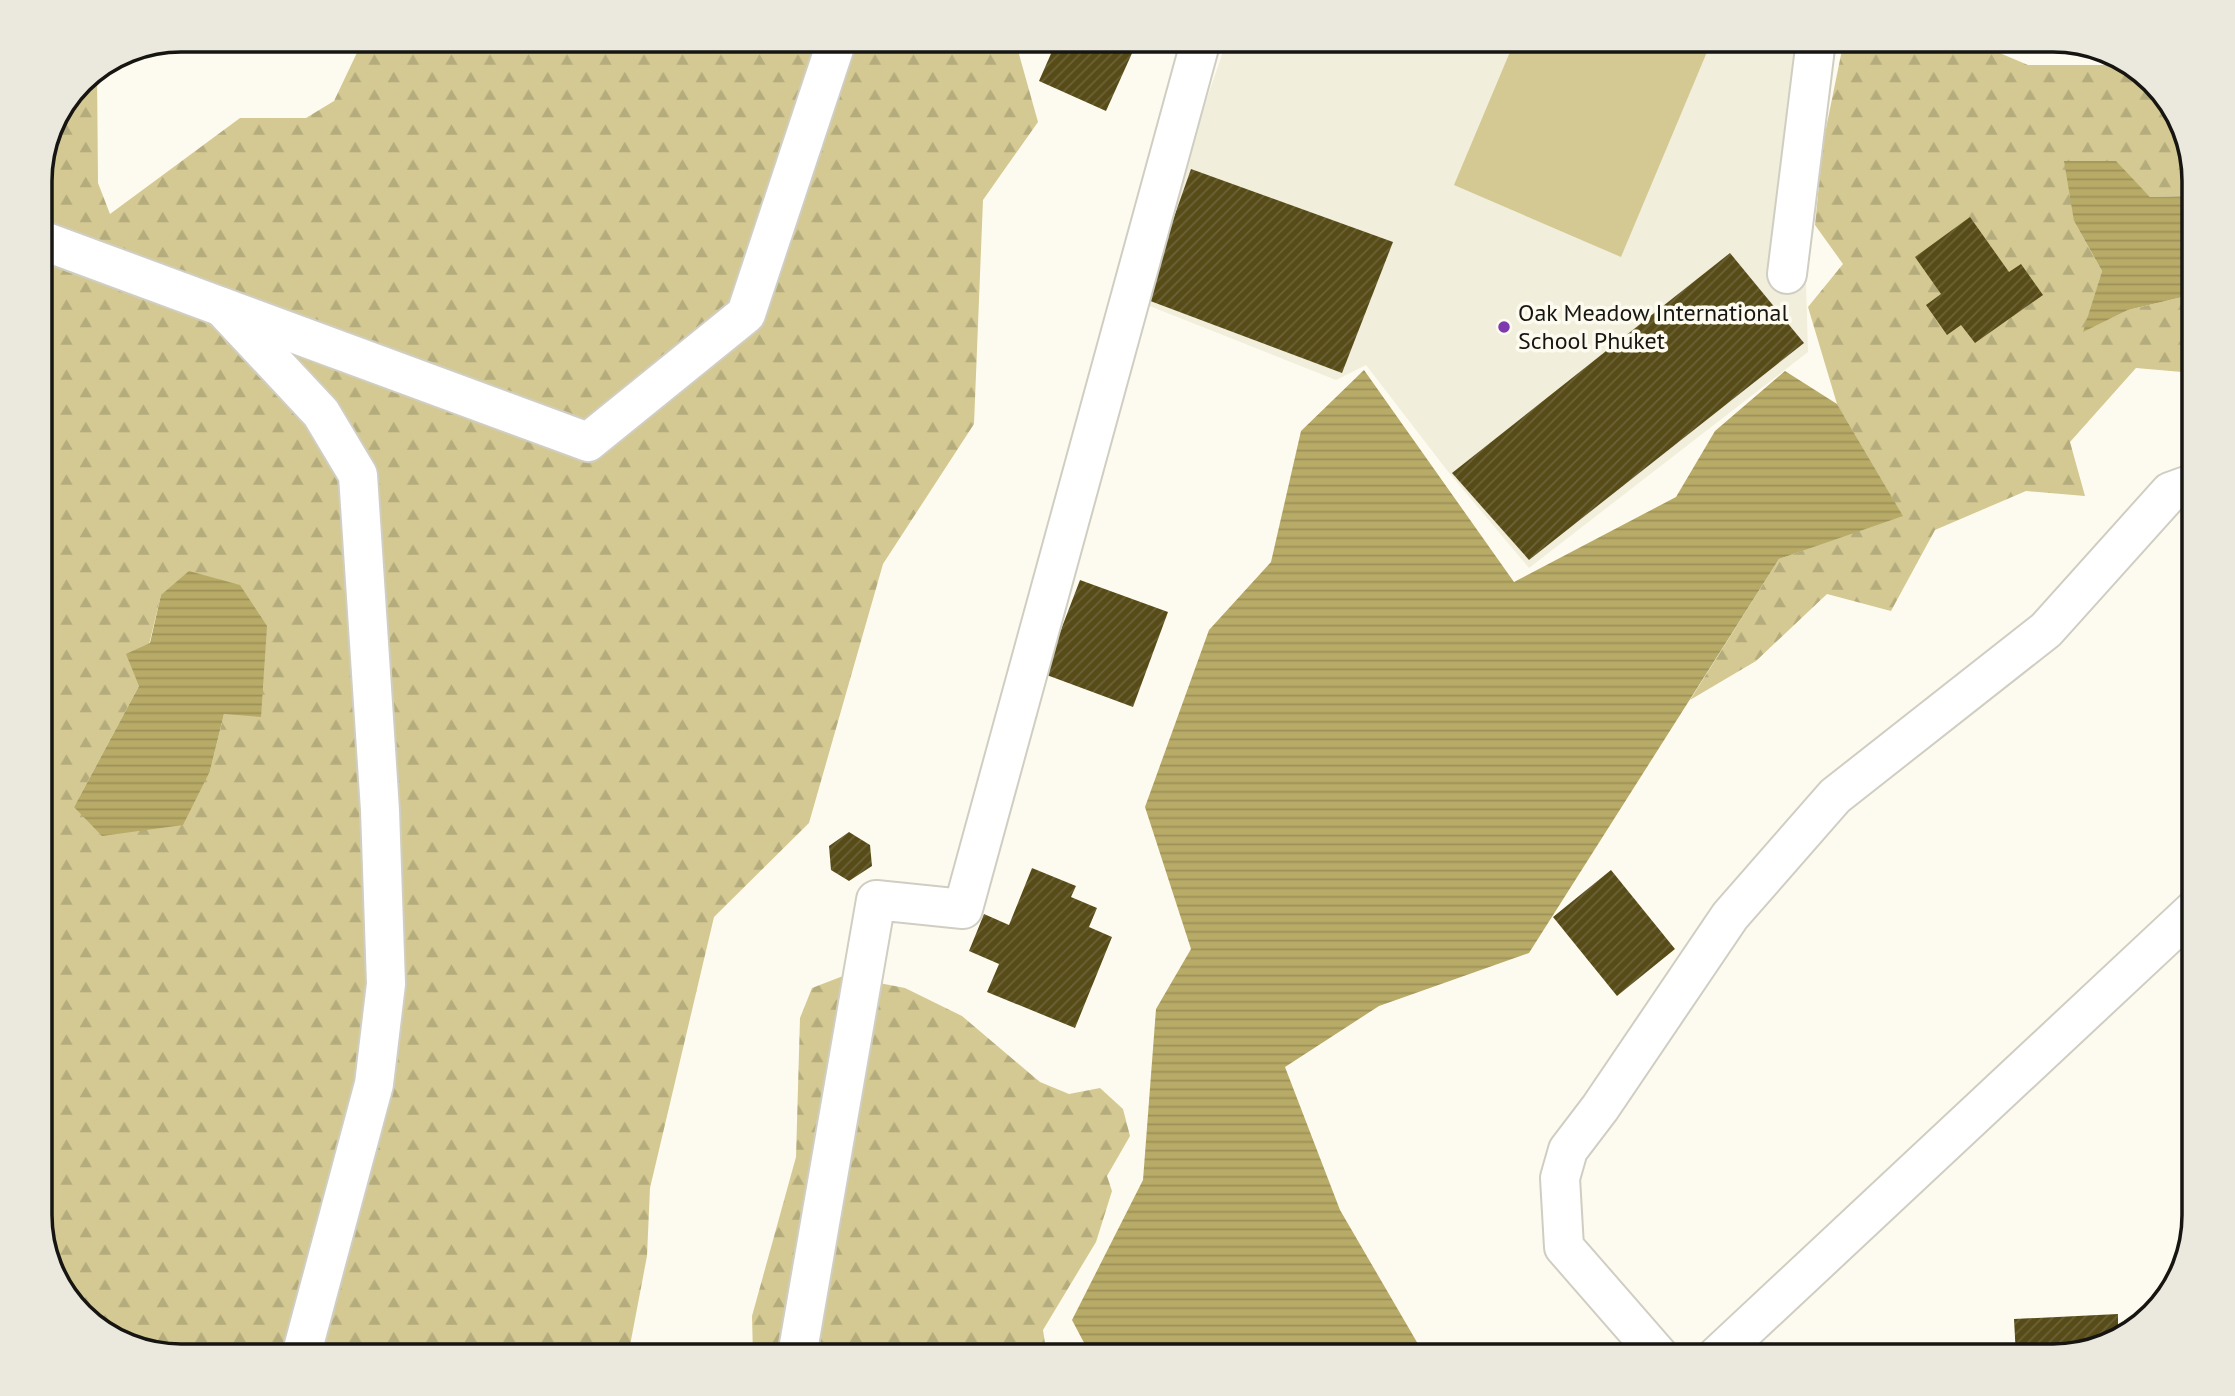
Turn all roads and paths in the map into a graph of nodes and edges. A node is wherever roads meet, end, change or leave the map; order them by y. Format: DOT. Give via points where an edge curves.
graph roads {
  1 [pos="833,52"];
  2 [pos="1198,52"];
  3 [pos="1815,52"];
  4 [pos="53,244"];
  5 [pos="1787,274"];
  6 [pos="222,307"];
  7 [pos="2182,488"];
  8 [pos="2182,921"];
  9 [pos="304,1344"];
  10 [pos="799,1344"];
  11 [pos="1649,1344"];
  12 [pos="1730,1344"];
  1 -- 6 [label="street" via="746,314 588,442"];
  2 -- 10 [label="street" via="963,909 876,900"];
  3 -- 5 [label="street"];
  4 -- 6 [label="street"];
  6 -- 9 [label="street" via="321,413 358,475 380,810 386,984 374,1084"];
  7 -- 11 [label="street" via="2170,492 2046,631 1835,796 1730,916 1568,1150 1560,1178 1564,1247"];
  8 -- 12 [label="street"];
}
